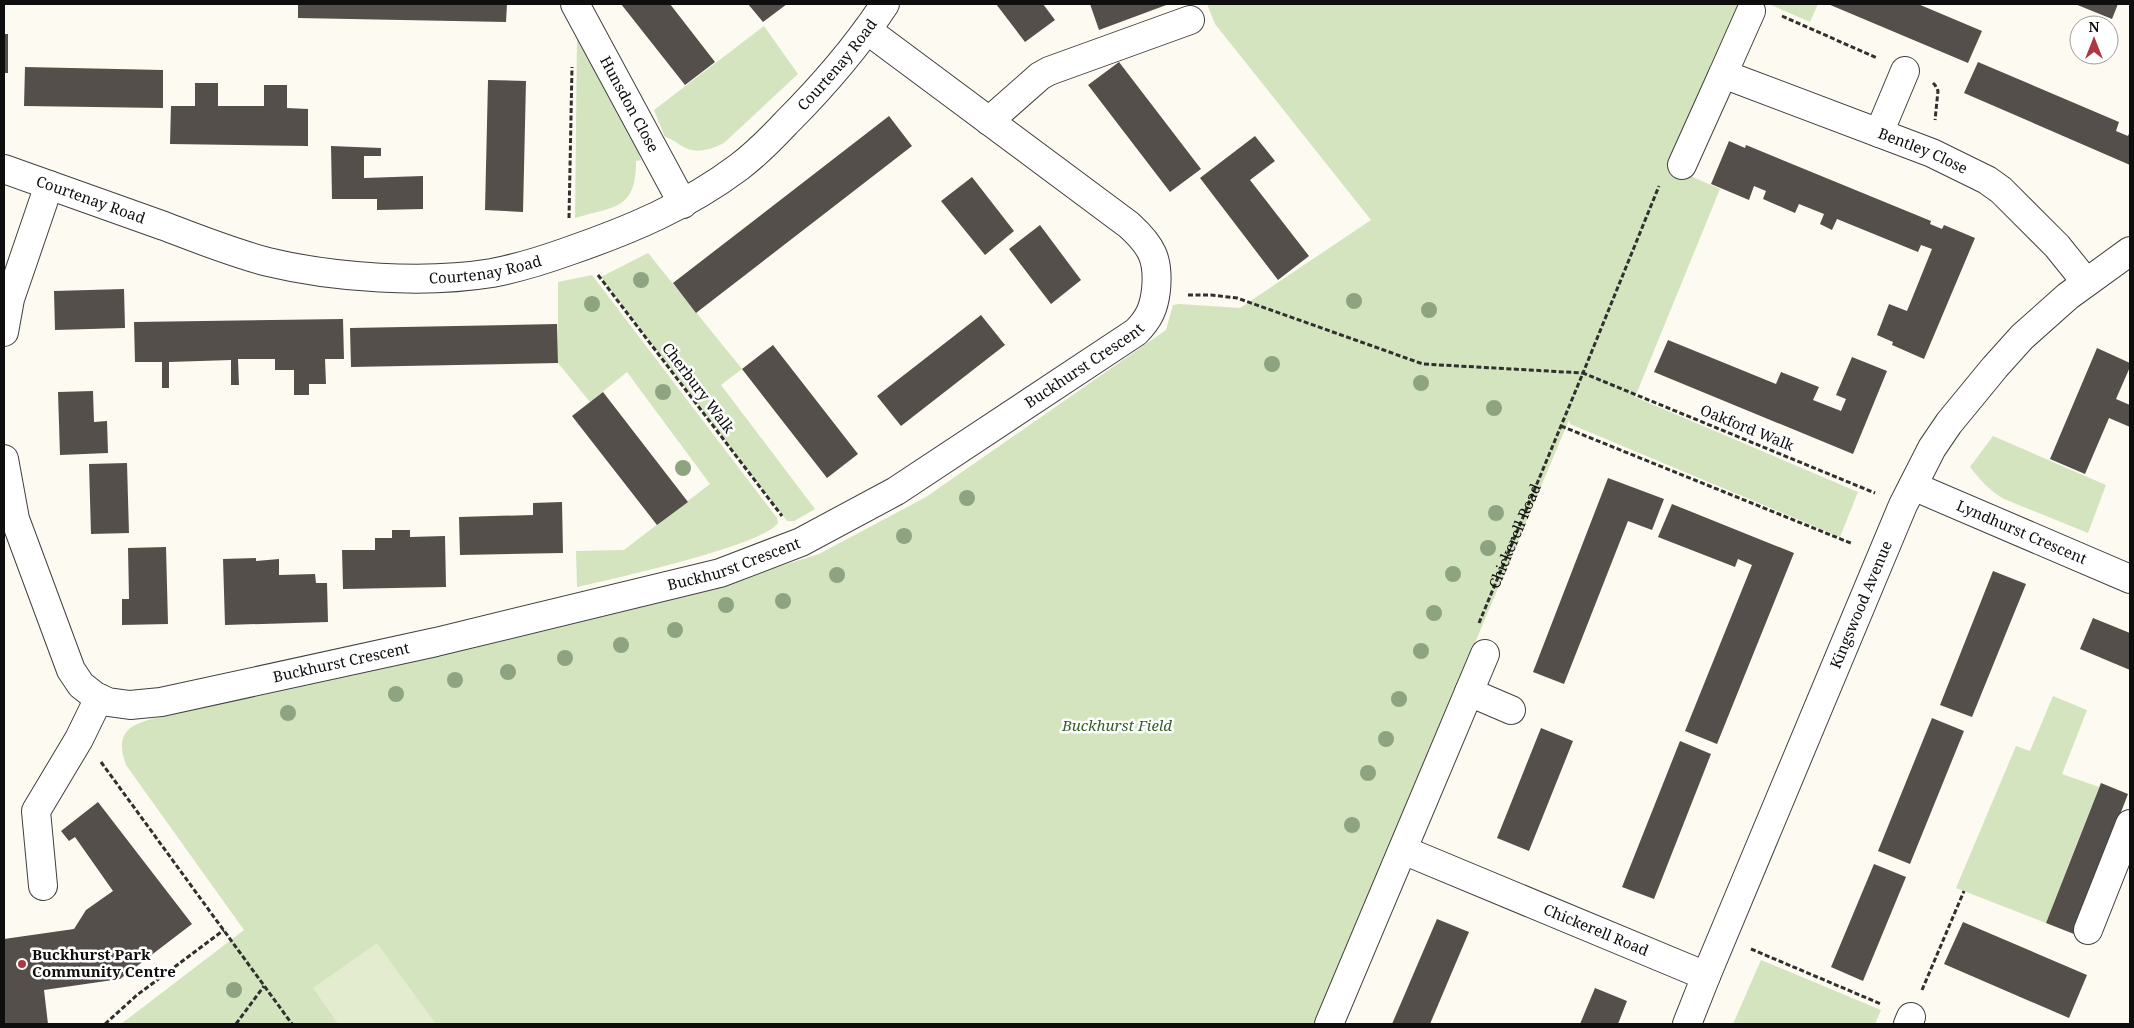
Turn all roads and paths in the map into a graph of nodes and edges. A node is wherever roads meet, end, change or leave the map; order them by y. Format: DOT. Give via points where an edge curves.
graph roads {
  1 [pos="575,4"];
  2 [pos="885,4"];
  3 [pos="1751,11"];
  4 [pos="1781,16"];
  5 [pos="1190,20"];
  6 [pos="867,30"];
  7 [pos="572,65"];
  8 [pos="1905,71"];
  9 [pos="1723,74"];
  10 [pos="989,121"];
  11 [pos="1879,133"];
  12 [pos="1932,153"];
  13 [pos="4,170"];
  14 [pos="1672,171"];
  15 [pos="48,185"];
  16 [pos="683,204"];
  17 [pos="573,250"];
  18 [pos="2130,251"];
  19 [pos="2086,282"];
  20 [pos="1155,298"];
  21 [pos="4,332"];
  22 [pos="1583,373"];
  23 [pos="1561,426"];
  24 [pos="4,459"];
  25 [pos="1908,495"];
  26 [pos="801,542"];
  27 [pos="1882,555"];
  28 [pos="2130,579"];
  29 [pos="1485,654"];
  30 [pos="1469,692"];
  31 [pos="99,698"];
  32 [pos="1511,710"];
  33 [pos="79,739"];
  34 [pos="2130,824"];
  35 [pos="1404,850"];
  36 [pos="43,886"];
  37 [pos="1964,891"];
  38 [pos="224,930"];
  39 [pos="2088,930"];
  40 [pos="1723,936"];
  41 [pos="1706,976"];
  42 [pos="264,986"];
  43 [pos="1909,1020"];
  44 [pos="105,1024"];
  45 [pos="236,1024"];
  46 [pos="292,1024"];
  47 [pos="1329,1024"];
  48 [pos="1687,1024"];
  1 -- 16 [label="street, Hunsdon Close"];
  2 -- 6 [label="street, Courtenay Road"];
  3 -- 9 [label="street"];
  4 -- 8 [label="path"];
  5 -- 10 [label="street" via="1049,71"];
  6 -- 10 [label="street, Buckhurst Crescent"];
  6 -- 16 [label="street, Courtenay Road" via="832,76 761,149 719,182"];
  7 -- 17 [label="path"];
  8 -- 11 [label="street"];
  8 -- 12 [label="path" via="1937,88"];
  9 -- 11 [label="street, Bentley Close"];
  9 -- 14 [label="street"];
  10 -- 20 [label="street, Buckhurst Crescent" via="1137,233 1155,260"];
  11 -- 12 [label="street, Bentley Close"];
  12 -- 19 [label="street, Bentley Close" via="2001,190 2057,246"];
  13 -- 15 [label="street, Courtenay Road"];
  14 -- 22 [label="path, Chickerell Road"];
  15 -- 17 [label="street, Courtenay Road" via="252,257 353,274 395,277 478,274"];
  15 -- 21 [label="street" via="10,299"];
  16 -- 17 [label="street, Courtenay Road" via="614,236"];
  17 -- 26 [label="path, Cherbury Walk"];
  18 -- 19 [label="street, Kingswood Avenue"];
  19 -- 25 [label="street, Kingswood Avenue" via="2022,337 1995,367 1949,423"];
  20 -- 22 [label="path, Oakford Walk" via="1211,295 1237,298 1423,364"];
  20 -- 26 [label="street, Buckhurst Crescent" via="1149,318 1136,332 930,470"];
  22 -- 23 [label="path, Chickerell Road"];
  22 -- 25 [label="path, Oakford Walk"];
  23 -- 27 [label="path"];
  23 -- 29 [label="path, Chickerell Road" via="1470,646"];
  24 -- 31 [label="street, Buckhurst Crescent" via="15,519 68,662 81,685"];
  25 -- 27 [label="street, Kingswood Avenue"];
  25 -- 28 [label="street, Lyndhurst Crescent"];
  26 -- 31 [label="street, Buckhurst Crescent" via="693,581 436,642 161,702 130,705"];
  27 -- 40 [label="street, Kingswood Avenue"];
  29 -- 30 [label="street"];
  30 -- 32 [label="street"];
  30 -- 35 [label="street"];
  31 -- 33 [label="street"];
  33 -- 36 [label="street" via="36,811"];
  33 -- 38 [label="path" via="104,765"];
  34 -- 39 [label="street"];
  35 -- 41 [label="street, Chickerell Road"];
  35 -- 47 [label="street"];
  37 -- 43 [label="path"];
  38 -- 42 [label="path"];
  38 -- 44 [label="path" via="137,995"];
  40 -- 41 [label="street, Kingswood Avenue"];
  40 -- 43 [label="path"];
  41 -- 48 [label="street, Kingswood Avenue"];
  42 -- 45 [label="path"];
  42 -- 46 [label="path"];
}
